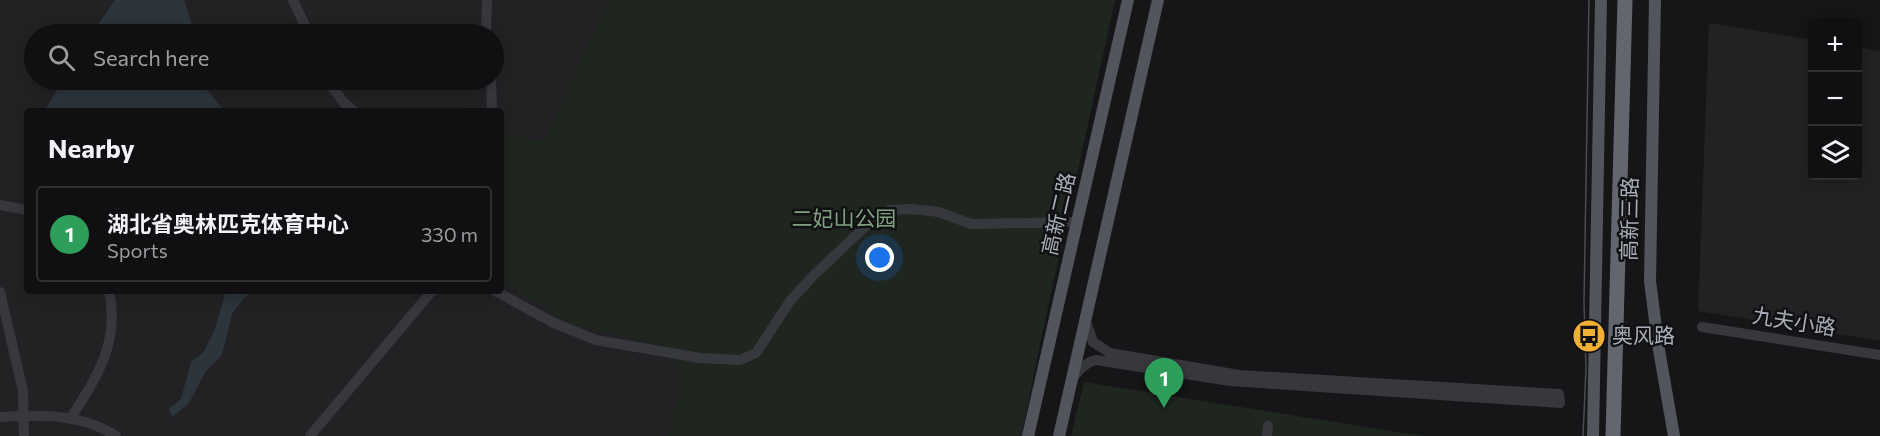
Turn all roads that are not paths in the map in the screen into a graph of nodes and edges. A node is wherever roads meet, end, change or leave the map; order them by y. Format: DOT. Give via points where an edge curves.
graph roads {
  1 [pos="293,0"];
  2 [pos="487,0"];
  3 [pos="1128,0"];
  4 [pos="1158,0"];
  5 [pos="1601,0"];
  6 [pos="1624,0"];
  7 [pos="1634,0"];
  8 [pos="1655,0"];
  9 [pos="304,24"];
  10 [pos="486,24"];
  11 [pos="335,90"];
  12 [pos="491,90"];
  13 [pos="351,108"];
  14 [pos="492,108"];
  15 [pos="0,206"];
  16 [pos="24,210"];
  17 [pos="1078,222"];
  18 [pos="0,292"];
  19 [pos="110,294"];
  20 [pos="429,294"];
  21 [pos="501,294"];
  22 [pos="1086,322"];
  23 [pos="1702,327"];
  24 [pos="1880,355"];
  25 [pos="1072,381"];
  26 [pos="24,416"];
  27 [pos="0,417"];
  28 [pos="70,418"];
  29 [pos="24,436"];
  30 [pos="116,436"];
  31 [pos="310,436"];
  32 [pos="1028,436"];
  33 [pos="1059,436"];
  34 [pos="1593,436"];
  35 [pos="1613,436"];
  36 [pos="1624,436"];
  37 [pos="1674,436"];
  1 -- 9 [label="street"];
  2 -- 10 [label="street"];
  3 -- 17 [label="main road, 高新二路"];
  4 -- 22 [label="main road"];
  5 -- 34 [label="main road, 高新三路"];
  6 -- 35 [label="highway, 高新三路"];
  7 -- 36 [label="highway, 高新三路"];
  8 -- 37 [label="main road, 高新三路" via="1650,281"];
  11 -- 13 [label="street"];
  12 -- 14 [label="street"];
  15 -- 16 [label="street"];
  17 -- 21 [label="street" via="971,224 912,208 890,210 870,222 813,276 790,301 756,353 740,360 700,358 596,340"];
  17 -- 32 [label="main road, 高新二路"];
  18 -- 26 [label="street" via="23,391"];
  19 -- 28 [label="street" via="109,348"];
  20 -- 31 [label="street"];
  22 -- 25 [label="main road"];
  22 -- 25 [label="street" via="1093,342 1110,353 1190,367 1239,375 1559,394 1560,403 1230,381 1096,360 1080,369"];
  23 -- 24 [label="street, 九夫小路"];
  25 -- 33 [label="main road"];
  26 -- 27 [label="street"];
  26 -- 28 [label="street"];
  26 -- 29 [label="street"];
  28 -- 30 [label="street"];
}
